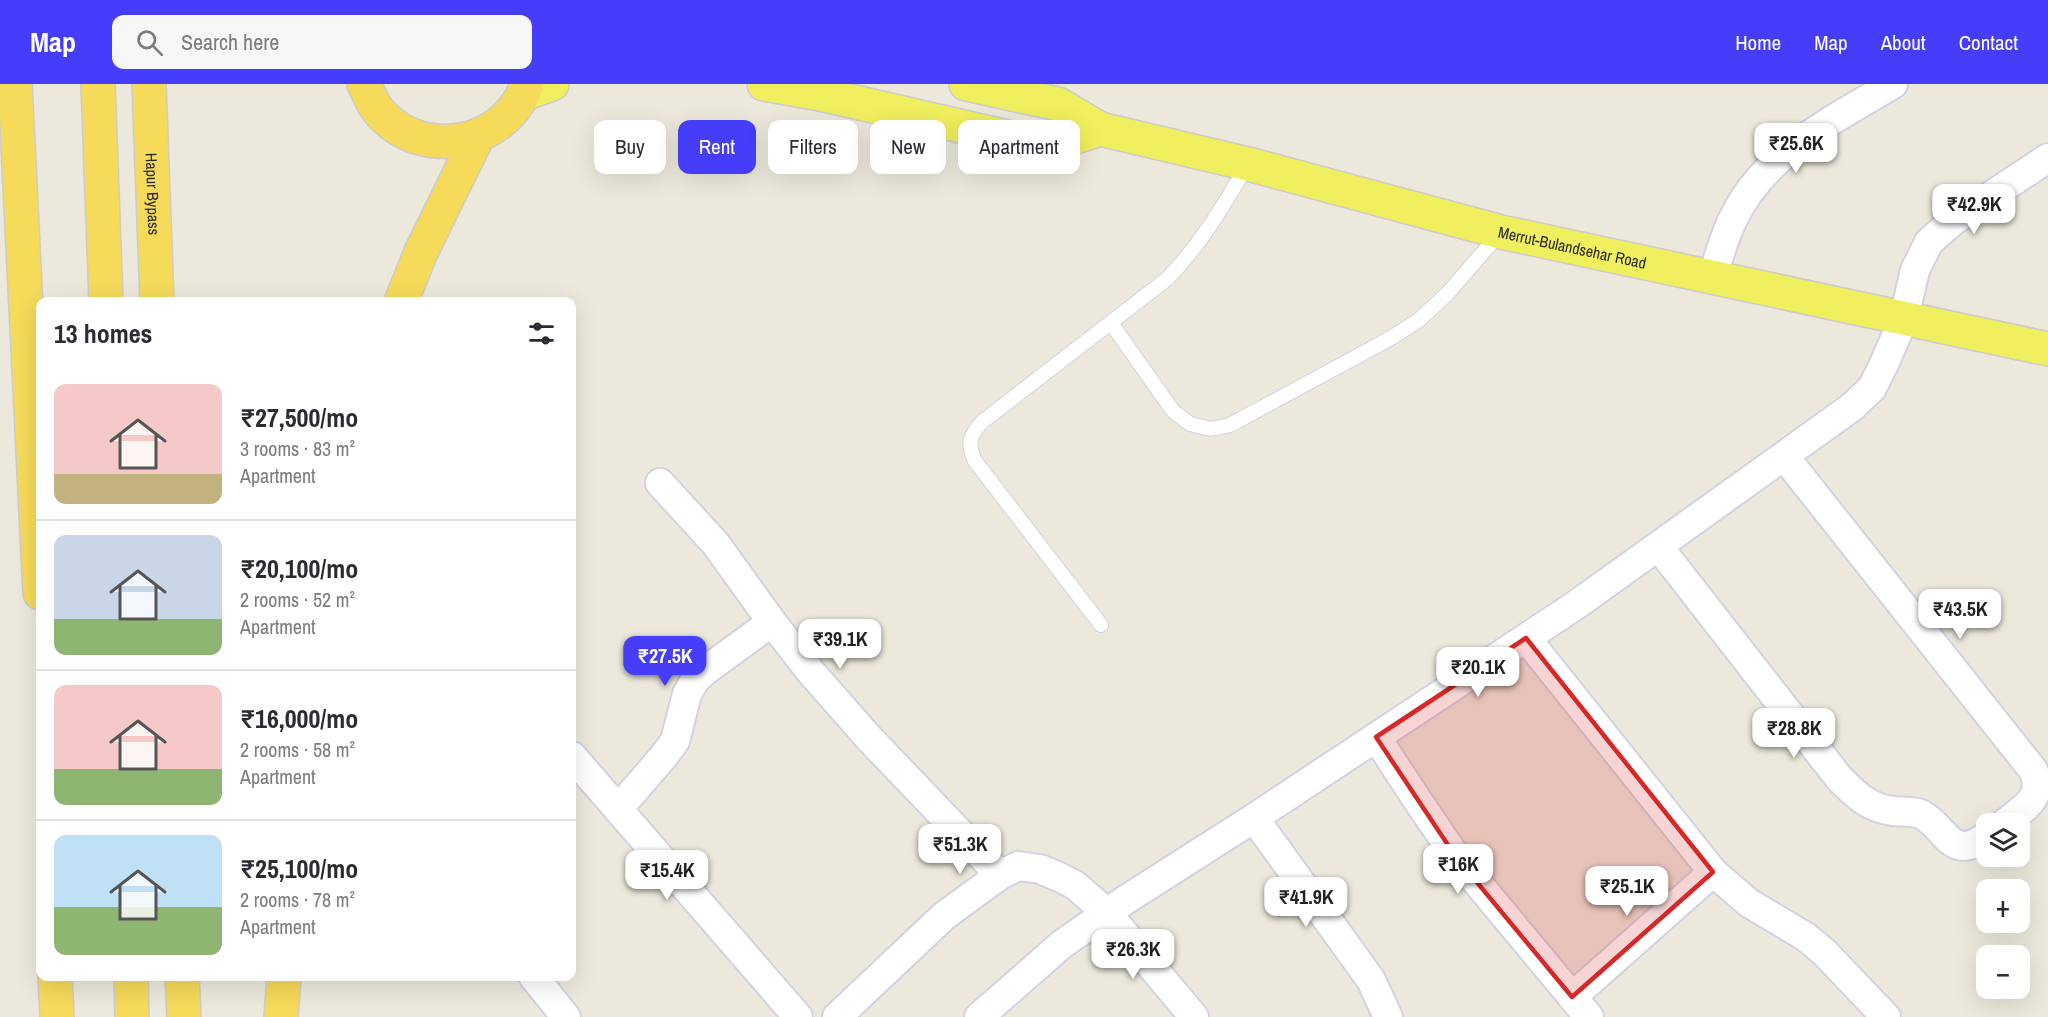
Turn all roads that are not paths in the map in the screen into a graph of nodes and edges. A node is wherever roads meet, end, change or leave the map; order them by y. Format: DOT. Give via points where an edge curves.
graph roads {
  1 [pos="15,84"];
  2 [pos="98,84"];
  3 [pos="149,84"];
  4 [pos="364,84"];
  5 [pos="764,84"];
  6 [pos="966,84"];
  7 [pos="1893,84"];
  8 [pos="534,87"];
  9 [pos="1100,129"];
  10 [pos="478,136"];
  11 [pos="2048,159"];
  12 [pos="1248,164"];
  13 [pos="1501,232"];
  14 [pos="1712,277"];
  15 [pos="106,297"];
  16 [pos="157,297"];
  17 [pos="403,297"];
  18 [pos="1904,318"];
  19 [pos="1111,323"];
  20 [pos="2048,349"];
  21 [pos="1784,456"];
  22 [pos="660,483"];
  23 [pos="36,512"];
  24 [pos="1658,546"];
  25 [pos="772,622"];
  26 [pos="1101,625"];
  27 [pos="1526,638"];
  28 [pos="1376,737"];
  29 [pos="576,761"];
  30 [pos="618,809"];
  31 [pos="2018,813"];
  32 [pos="1254,818"];
  33 [pos="1976,843"];
  34 [pos="1713,873"];
  35 [pos="1000,875"];
  36 [pos="1107,913"];
  37 [pos="56,981"];
  38 [pos="130,981"];
  39 [pos="182,981"];
  40 [pos="284,981"];
  41 [pos="537,981"];
  42 [pos="1581,1007"];
  43 [pos="988,1014"];
  44 [pos="57,1017"];
  45 [pos="132,1017"];
  46 [pos="184,1017"];
  47 [pos="281,1017"];
  48 [pos="566,1017"];
  49 [pos="798,1017"];
  50 [pos="837,1017"];
  51 [pos="1194,1017"];
  52 [pos="1388,1017"];
  53 [pos="1886,1017"];
  1 -- 23 [label="highway"];
  2 -- 15 [label="highway"];
  3 -- 16 [label="highway, Hapur Bypass"];
  4 -- 10 [label="highway" via="382,115 417,138 438,143"];
  5 -- 9 [label="main road" via="1047,146"];
  6 -- 9 [label="main road, Merrut-Bulandsehar Road" via="1058,104"];
  7 -- 14 [label="street" via="1802,140 1774,162 1752,186 1733,218"];
  8 -- 10 [label="highway" via="497,126"];
  9 -- 12 [label="main road, Merrut-Bulandsehar Road"];
  10 -- 17 [label="highway"];
  11 -- 18 [label="street" via="1953,221 1929,243 1915,270"];
  12 -- 13 [label="main road, Merrut-Bulandsehar Road"];
  12 -- 19 [label="lane" via="1189,256 1167,279"];
  13 -- 14 [label="main road, Merrut-Bulandsehar Road"];
  13 -- 19 [label="lane" via="1419,320 1230,425 1211,429 1191,424 1173,411"];
  14 -- 18 [label="main road, Merrut-Bulandsehar Road"];
  18 -- 20 [label="main road, Merrut-Bulandsehar Road"];
  18 -- 21 [label="street" via="1872,388"];
  19 -- 26 [label="lane" via="982,422 971,435 969,448"];
  21 -- 24 [label="street"];
  21 -- 31 [label="street" via="2033,770 2038,789"];
  22 -- 25 [label="street" via="715,543"];
  24 -- 27 [label="street"];
  24 -- 33 [label="street" via="1855,795 1878,809 1918,813 1950,842 1960,846"];
  25 -- 30 [label="street" via="695,680 687,694 675,741"];
  25 -- 35 [label="street" via="868,737"];
  27 -- 28 [label="street"];
  27 -- 34 [label="street"];
  28 -- 32 [label="street"];
  28 -- 42 [label="street" via="1456,857"];
  29 -- 30 [label="street"];
  30 -- 49 [label="street"];
  32 -- 36 [label="street"];
  32 -- 52 [label="street" via="1360,963"];
  34 -- 42 [label="street"];
  34 -- 53 [label="street" via="1749,903 1806,937"];
  35 -- 36 [label="street" via="1018,866 1040,869 1075,885"];
  35 -- 50 [label="street" via="944,916"];
  36 -- 43 [label="street" via="1061,945"];
  36 -- 51 [label="street"];
  37 -- 44 [label="highway"];
  38 -- 45 [label="highway"];
  39 -- 46 [label="highway"];
  40 -- 47 [label="highway"];
  41 -- 48 [label="street"];
}
